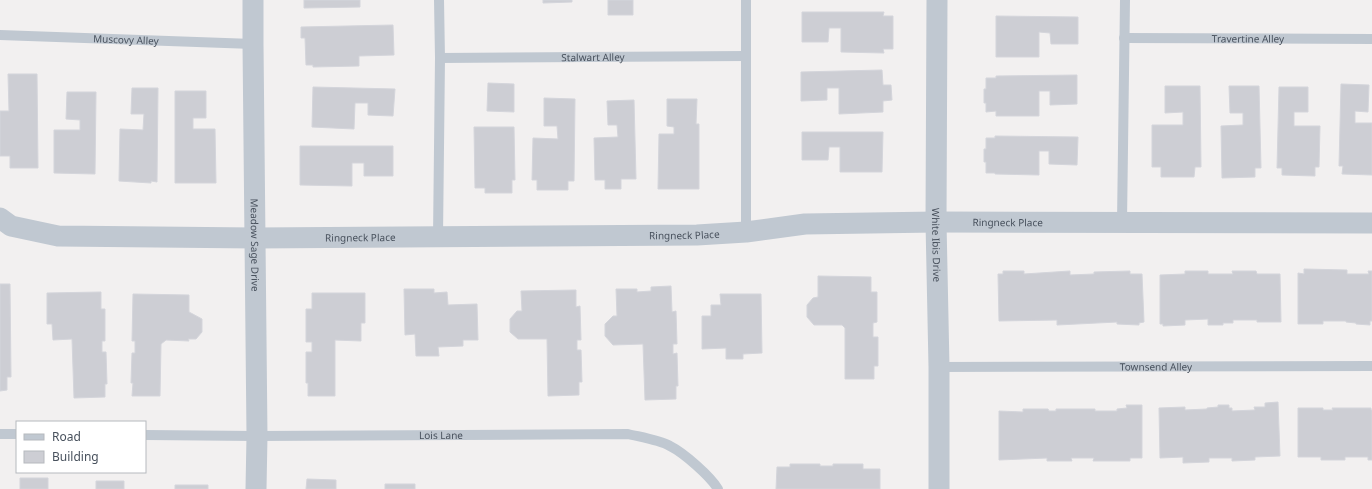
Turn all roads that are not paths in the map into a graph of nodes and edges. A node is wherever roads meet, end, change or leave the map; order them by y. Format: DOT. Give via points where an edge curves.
graph roads {
  1 [pos="253,0"];
  2 [pos="439,0"];
  3 [pos="746,0"];
  4 [pos="937,0"];
  5 [pos="1125,0"];
  6 [pos="0,35"];
  7 [pos="1124,38"];
  8 [pos="1372,39"];
  9 [pos="253,44"];
  10 [pos="746,56"];
  11 [pos="440,58"];
  12 [pos="0,218"];
  13 [pos="936,222"];
  14 [pos="1122,222"];
  15 [pos="1372,223"];
  16 [pos="746,232"];
  17 [pos="438,237"];
  18 [pos="255,238"];
  19 [pos="1372,366"];
  20 [pos="939,367"];
  21 [pos="0,434"];
  22 [pos="16,434"];
  23 [pos="146,435"];
  24 [pos="258,436"];
  25 [pos="256,489"];
  26 [pos="718,489"];
  27 [pos="939,489"];
  1 -- 9 [label="street, Meadow Sage Drive"];
  2 -- 11 [label="lane"];
  3 -- 10 [label="lane"];
  4 -- 13 [label="street, White Ibis Drive"];
  5 -- 7 [label="lane"];
  6 -- 9 [label="lane, Muscovy Alley"];
  7 -- 8 [label="lane, Travertine Alley"];
  7 -- 14 [label="lane"];
  9 -- 18 [label="street, Meadow Sage Drive"];
  10 -- 11 [label="lane, Stalwart Alley"];
  10 -- 16 [label="lane"];
  11 -- 17 [label="lane"];
  12 -- 18 [label="street, Ringneck Place" via="11,226 58,236"];
  13 -- 14 [label="street, Ringneck Place"];
  13 -- 16 [label="street, Ringneck Place" via="805,224"];
  13 -- 20 [label="street, White Ibis Drive"];
  14 -- 15 [label="street, Ringneck Place"];
  16 -- 17 [label="street, Ringneck Place" via="697,235"];
  17 -- 18 [label="street, Ringneck Place"];
  18 -- 24 [label="street, Meadow Sage Drive"];
  19 -- 20 [label="lane, Townsend Alley"];
  20 -- 27 [label="street, White Ibis Drive"];
  21 -- 22 [label="lane"];
  23 -- 24 [label="lane, Lois Lane"];
  24 -- 25 [label="street, Meadow Sage Drive"];
  24 -- 26 [label="lane, Lois Lane" via="628,434 670,446 695,464"];
}
